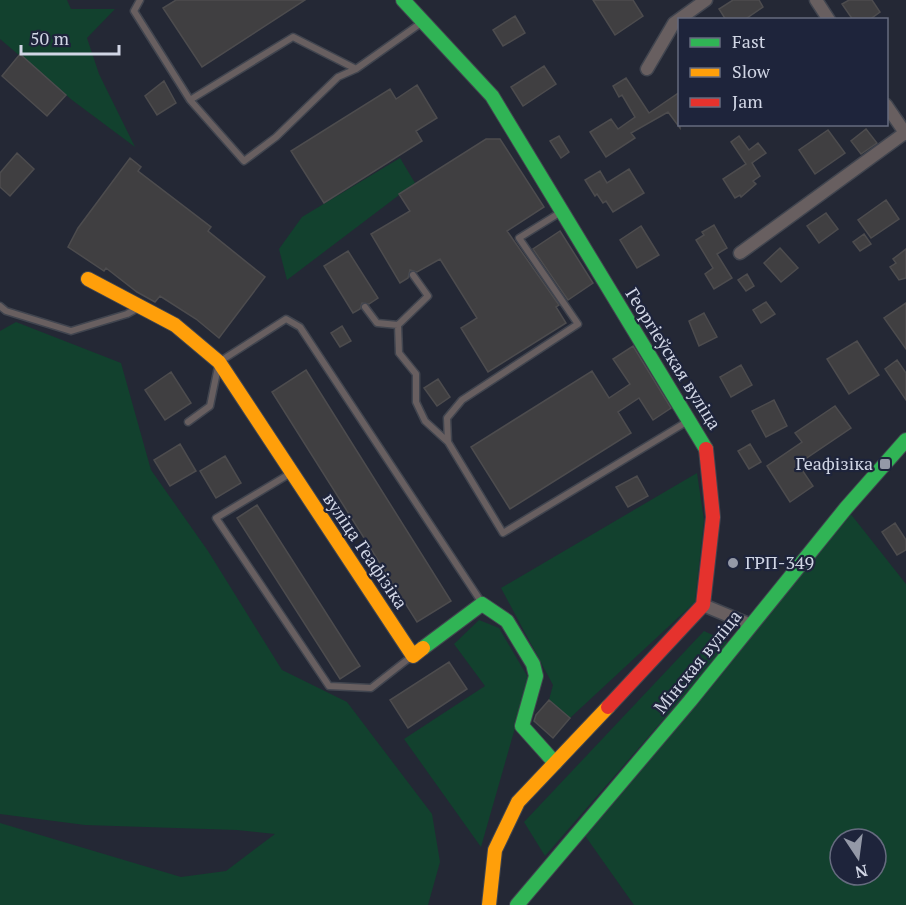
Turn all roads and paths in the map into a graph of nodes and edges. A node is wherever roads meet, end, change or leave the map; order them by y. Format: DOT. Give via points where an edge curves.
graph roads {
  1 [pos="140,0"];
  2 [pos="403,0"];
  3 [pos="706,0"];
  4 [pos="816,0"];
  5 [pos="681,18"];
  6 [pos="828,18"];
  7 [pos="678,20"];
  8 [pos="424,21"];
  9 [pos="356,69"];
  10 [pos="647,69"];
  11 [pos="190,100"];
  12 [pos="888,108"];
  13 [pos="906,133"];
  14 [pos="562,212"];
  15 [pos="740,253"];
  16 [pos="413,275"];
  17 [pos="88,279"];
  18 [pos="0,306"];
  19 [pos="141,306"];
  20 [pos="364,307"];
  21 [pos="398,325"];
  22 [pos="219,362"];
  23 [pos="690,419"];
  24 [pos="188,422"];
  25 [pos="906,440"];
  26 [pos="448,442"];
  27 [pos="291,473"];
  28 [pos="482,604"];
  29 [pos="703,605"];
  30 [pos="751,625"];
  31 [pos="413,656"];
  32 [pos="555,764"];
  33 [pos="489,905"];
  34 [pos="517,905"];
  1 -- 11 [label="lane" via="134,11"];
  2 -- 8 [label="street, Георгіеўская вуліца"];
  3 -- 5 [label="street"];
  4 -- 6 [label="street"];
  7 -- 10 [label="street"];
  8 -- 9 [label="lane"];
  8 -- 14 [label="street, Георгіеўская вуліца" via="492,96"];
  9 -- 11 [label="lane" via="293,37"];
  9 -- 11 [label="lane" via="338,77 276,137 244,161"];
  12 -- 13 [label="street"];
  13 -- 15 [label="street"];
  14 -- 23 [label="street, Георгіеўская вуліца"];
  14 -- 26 [label="lane" via="519,238 578,324 462,400 447,418"];
  16 -- 21 [label="lane" via="428,296"];
  17 -- 19 [label="street, вуліца Геафізіка"];
  18 -- 19 [label="lane" via="71,331"];
  19 -- 22 [label="street, вуліца Геафізіка" via="204,345"];
  20 -- 21 [label="lane" via="377,323"];
  21 -- 26 [label="lane" via="399,353 416,374 416,402 425,421"];
  22 -- 24 [label="lane" via="210,406"];
  22 -- 27 [label="street, вуліца Геафізіка"];
  22 -- 28 [label="lane" via="286,318 300,327"];
  23 -- 26 [label="lane" via="503,533"];
  23 -- 29 [label="street, Георгіеўская вуліца" via="706,445 713,518"];
  25 -- 30 [label="street, Мінская вуліца"];
  27 -- 31 [label="street, вуліца Геафізіка"];
  27 -- 31 [label="lane" via="216,518 329,686 370,688"];
  28 -- 31 [label="street"];
  28 -- 32 [label="street" via="507,621 533,664 536,676 522,726"];
  29 -- 30 [label="street"];
  29 -- 32 [label="street"];
  30 -- 34 [label="street, Мінская вуліца"];
  32 -- 33 [label="street" via="518,802 495,850"];
}
